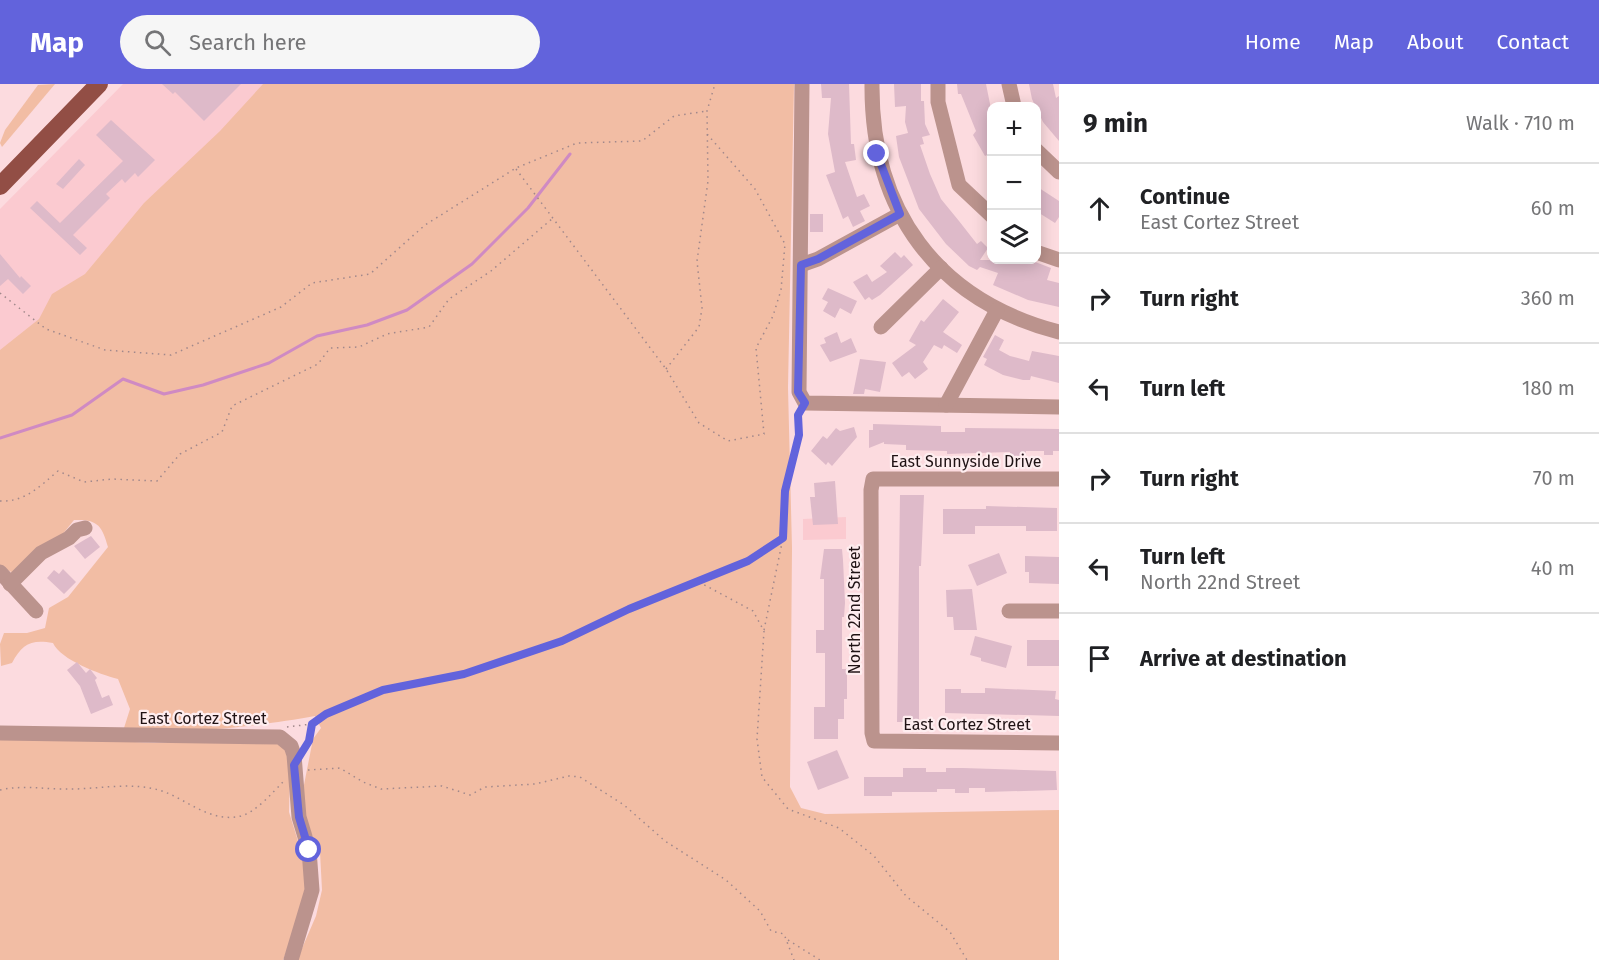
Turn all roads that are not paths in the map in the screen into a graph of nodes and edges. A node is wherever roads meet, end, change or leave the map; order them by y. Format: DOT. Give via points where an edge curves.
graph roads {
  1 [pos="99,84"];
  2 [pos="802,84"];
  3 [pos="872,84"];
  4 [pos="938,84"];
  5 [pos="1009,84"];
  6 [pos="1013,102"];
  7 [pos="1041,155"];
  8 [pos="1059,172"];
  9 [pos="0,186"];
  10 [pos="987,211"];
  11 [pos="900,214"];
  12 [pos="1041,254"];
  13 [pos="1059,260"];
  14 [pos="801,265"];
  15 [pos="941,268"];
  16 [pos="996,310"];
  17 [pos="882,327"];
  18 [pos="1059,332"];
  19 [pos="946,405"];
  20 [pos="1059,407"];
  21 [pos="873,479"];
  22 [pos="1059,479"];
  23 [pos="85,528"];
  24 [pos="5,578"];
  25 [pos="36,611"];
  26 [pos="1009,611"];
  27 [pos="1059,611"];
  28 [pos="0,733"];
  29 [pos="874,741"];
  30 [pos="1059,742"];
  31 [pos="291,960"];
  1 -- 9 [label="main road"];
  2 -- 14 [label="street"];
  3 -- 11 [label="street" via="877,154"];
  4 -- 10 [label="street" via="938,102 959,184"];
  5 -- 6 [label="street"];
  7 -- 8 [label="street"];
  11 -- 14 [label="street"];
  11 -- 15 [label="street"];
  12 -- 13 [label="street"];
  14 -- 19 [label="street" via="798,392 805,403"];
  15 -- 16 [label="street"];
  15 -- 17 [label="street"];
  16 -- 18 [label="street"];
  16 -- 19 [label="street"];
  19 -- 20 [label="street"];
  21 -- 22 [label="street, East Sunnyside Drive"];
  21 -- 29 [label="street, North 22nd Street"];
  23 -- 24 [label="street"];
  24 -- 25 [label="street"];
  26 -- 27 [label="street"];
  28 -- 31 [label="street, East Cortez Street" via="280,737 291,746 312,890"];
  29 -- 30 [label="street, East Cortez Street"];
}
